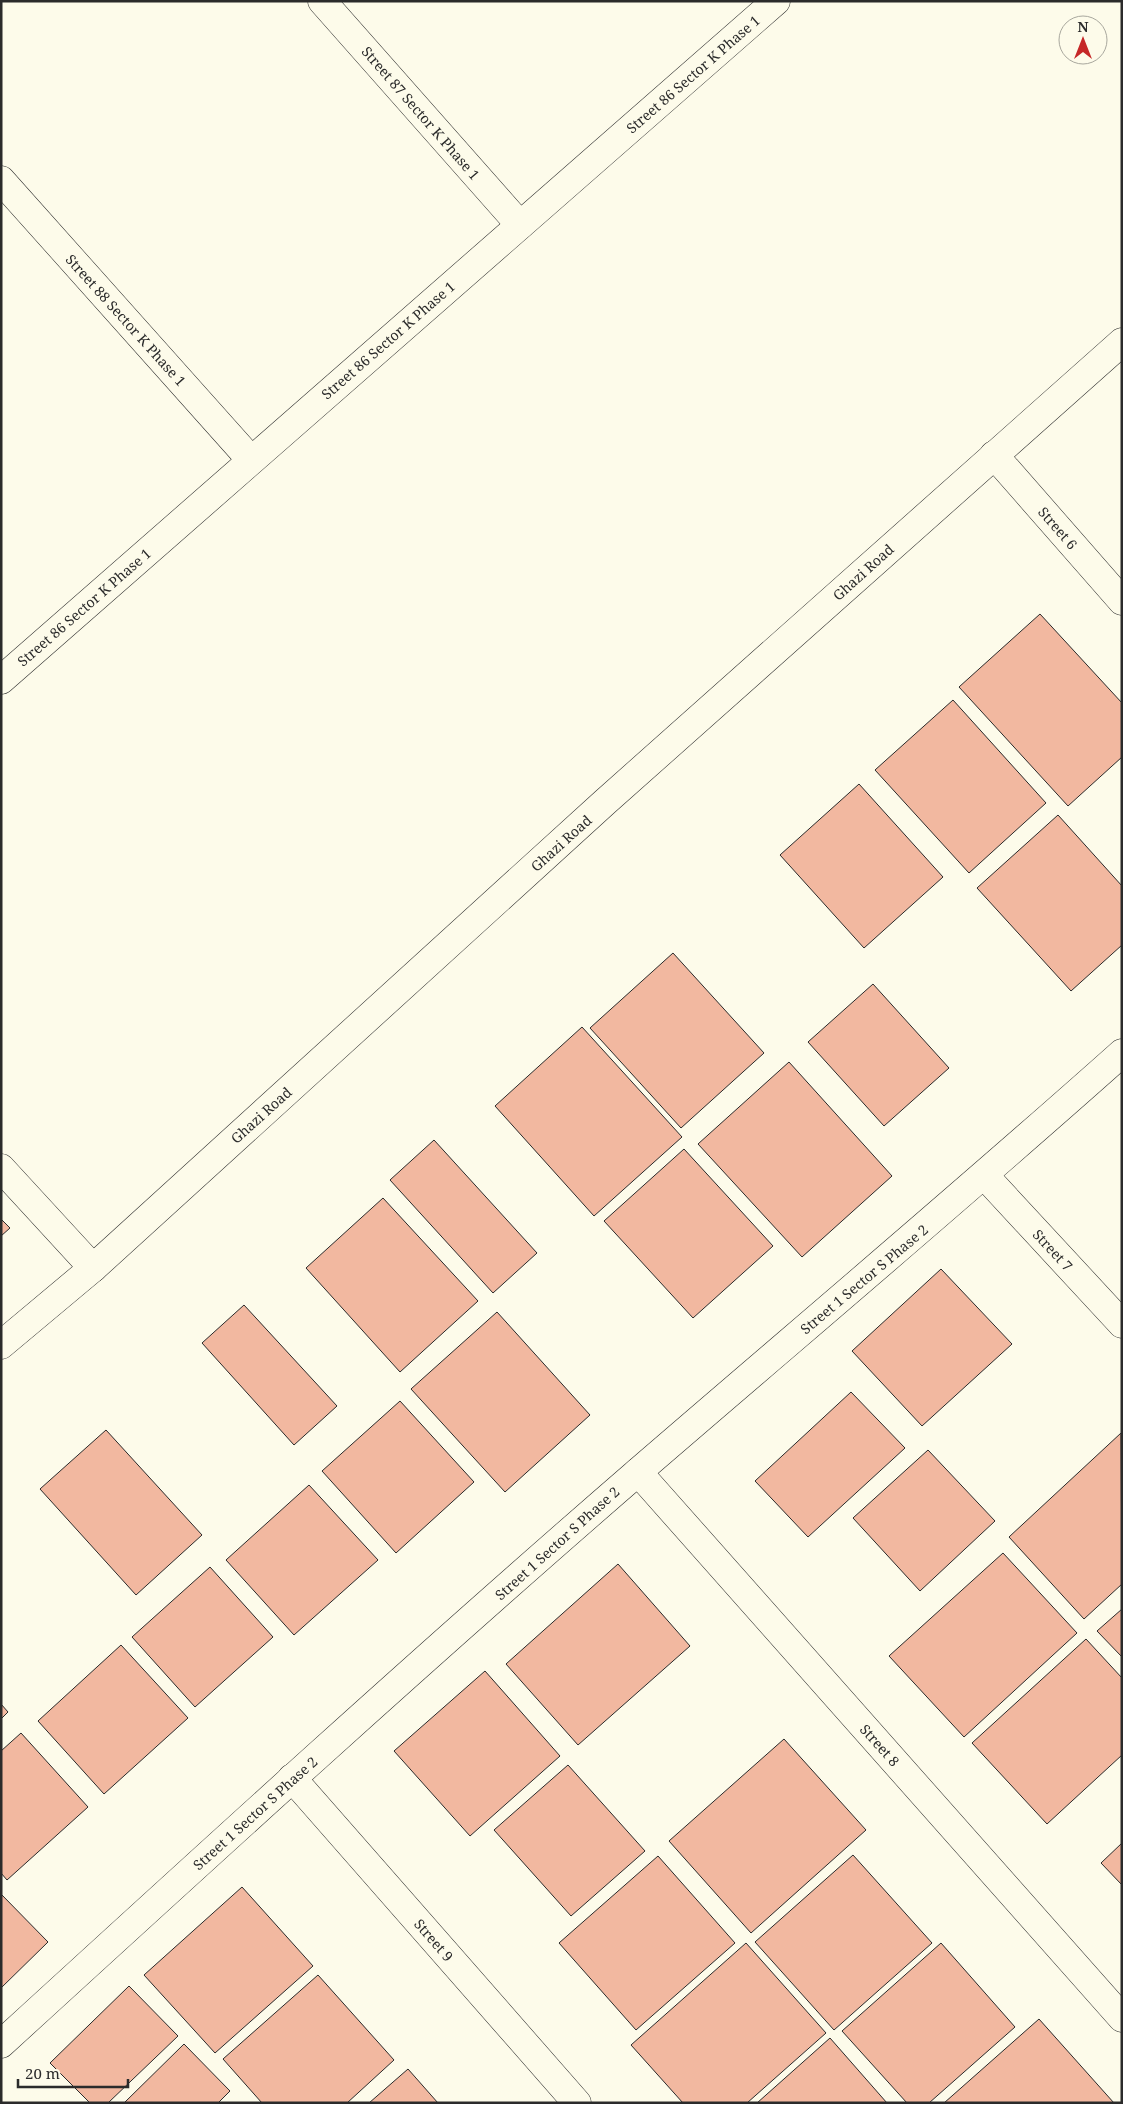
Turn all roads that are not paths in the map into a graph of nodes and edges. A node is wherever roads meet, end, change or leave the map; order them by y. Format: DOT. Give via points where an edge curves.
graph roads {
  1 [pos="322,1"];
  2 [pos="776,1"];
  3 [pos="1,180"];
  4 [pos="520,225"];
  5 [pos="1122,342"];
  6 [pos="994,455"];
  7 [pos="251,460"];
  8 [pos="1122,601"];
  9 [pos="1,680"];
  10 [pos="1122,1053"];
  11 [pos="1,1168"];
  12 [pos="984,1176"];
  13 [pos="92,1268"];
  14 [pos="1122,1324"];
  15 [pos="1,1345"];
  16 [pos="638,1472"];
  17 [pos="292,1778"];
  18 [pos="1122,2018"];
  19 [pos="1,2044"];
  20 [pos="577,2103"];
  1 -- 4 [label="street, Street 87 Sector K Phase 1"];
  2 -- 4 [label="street, Street 86 Sector K Phase 1"];
  3 -- 7 [label="street, Street 88 Sector K Phase 1"];
  4 -- 7 [label="street, Street 86 Sector K Phase 1"];
  5 -- 6 [label="street, Ghazi Road"];
  6 -- 8 [label="street, Street 6"];
  6 -- 13 [label="street, Ghazi Road"];
  7 -- 9 [label="street, Street 86 Sector K Phase 1"];
  10 -- 12 [label="street, Street 1 Sector S Phase 2"];
  11 -- 13 [label="street"];
  12 -- 14 [label="street, Street 7"];
  12 -- 16 [label="street, Street 1 Sector S Phase 2"];
  13 -- 15 [label="street, Ghazi Road"];
  16 -- 17 [label="street, Street 1 Sector S Phase 2"];
  16 -- 18 [label="street, Street 8"];
  17 -- 19 [label="street, Street 1 Sector S Phase 2"];
  17 -- 20 [label="street, Street 9"];
}
